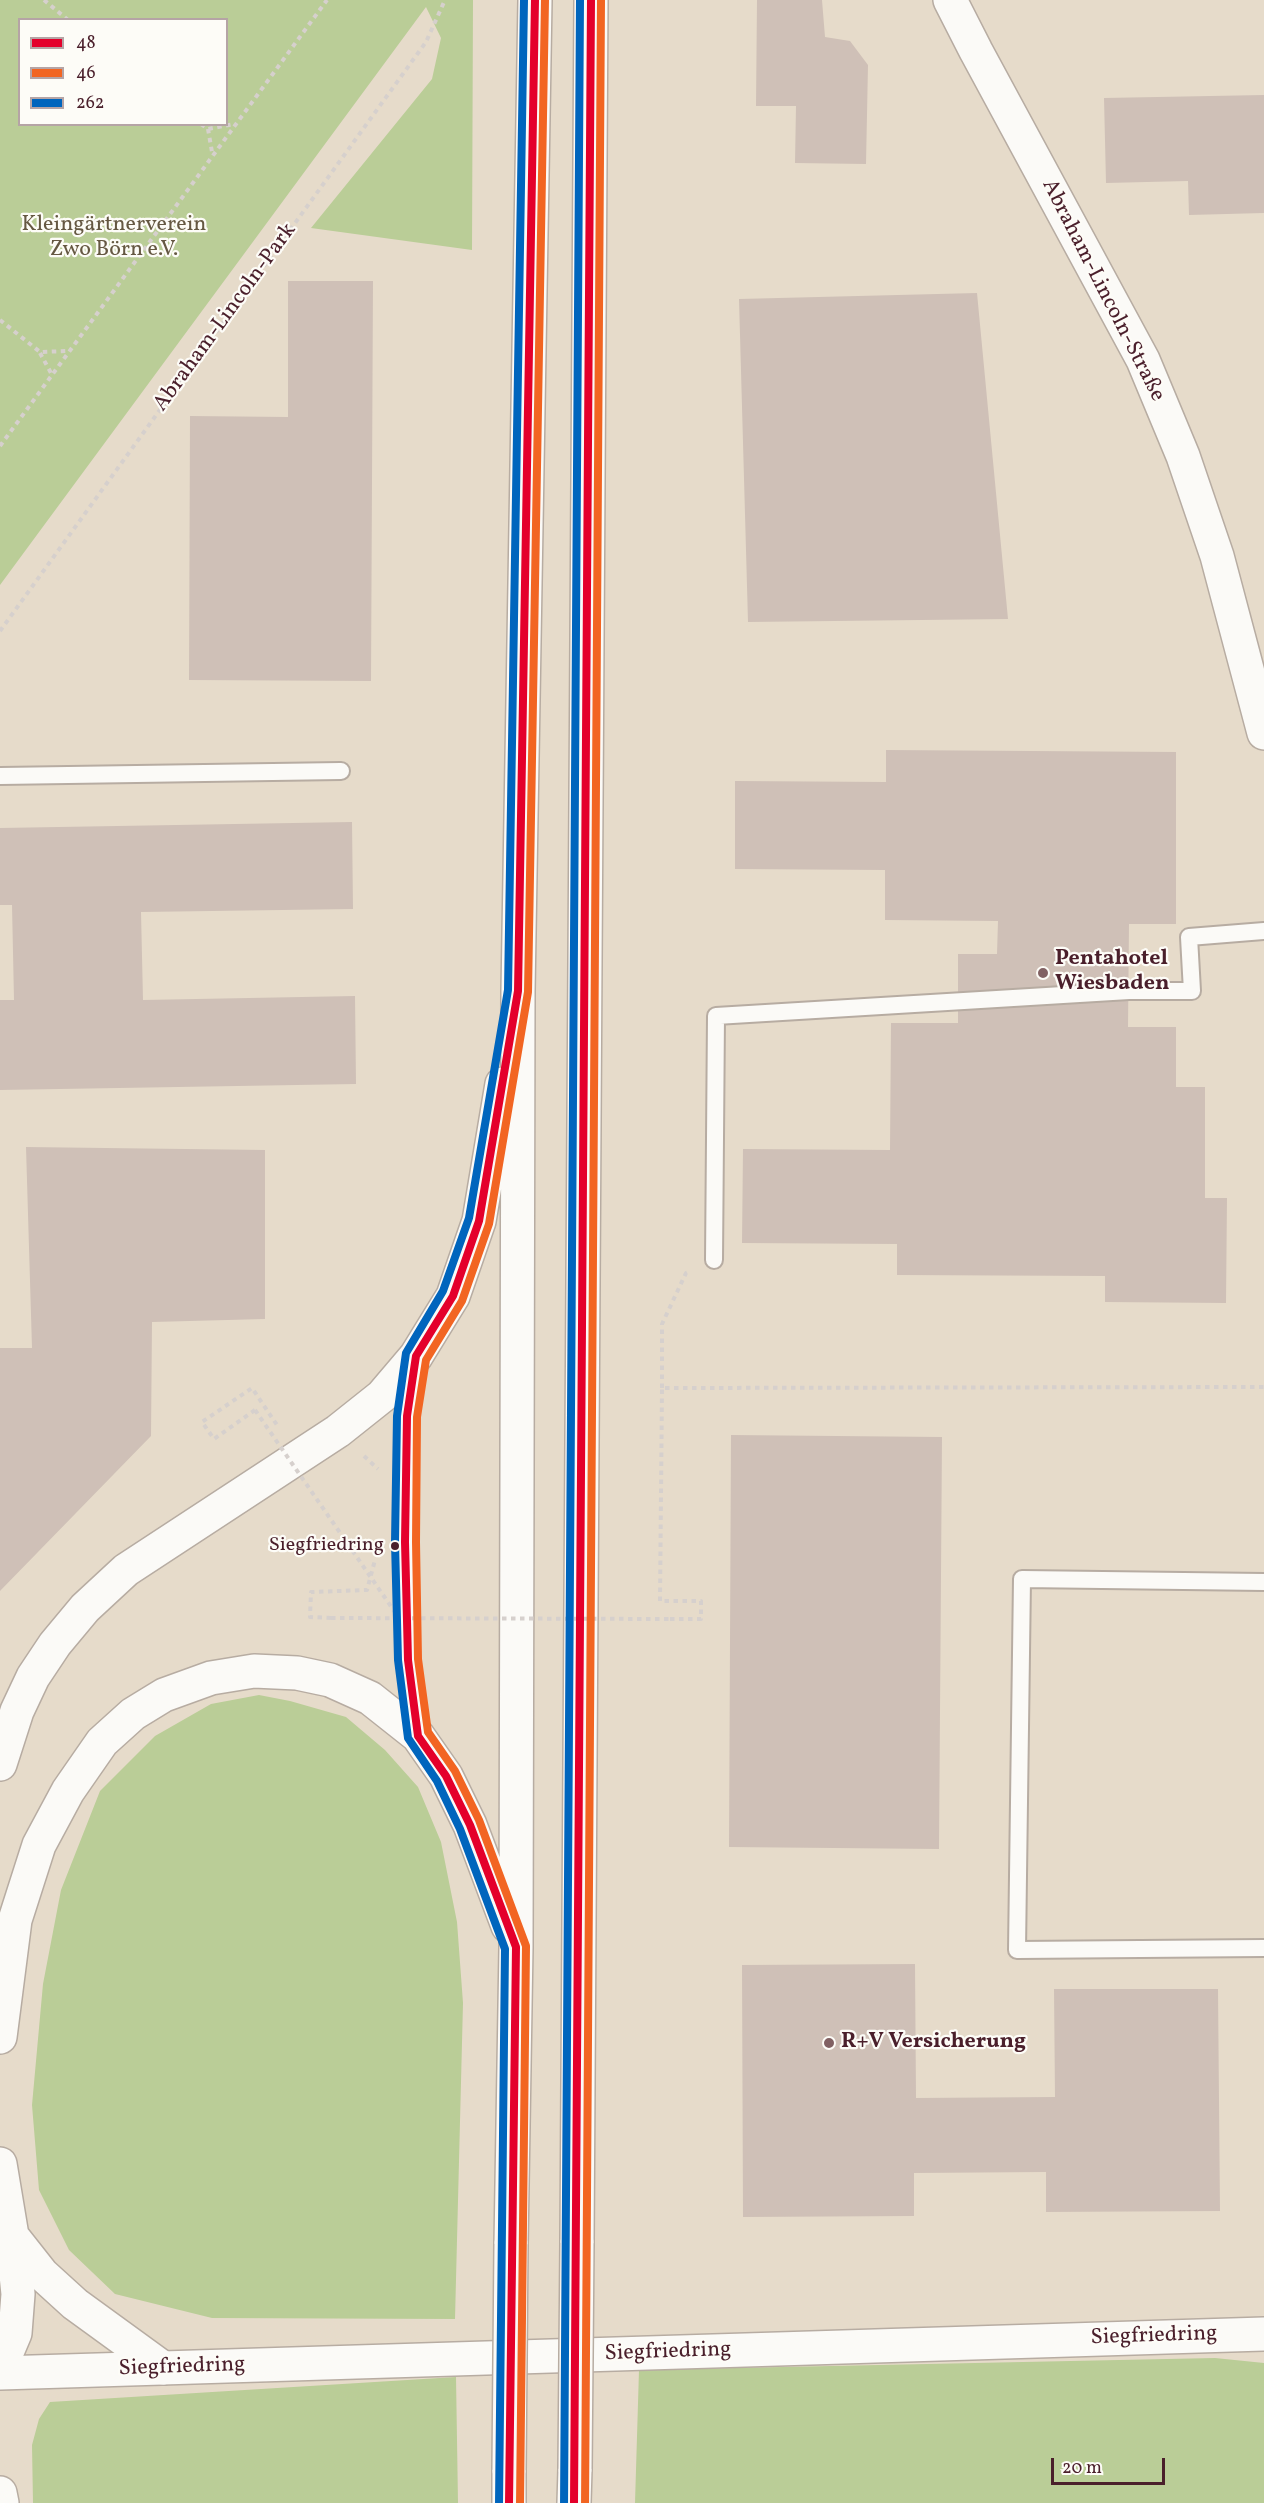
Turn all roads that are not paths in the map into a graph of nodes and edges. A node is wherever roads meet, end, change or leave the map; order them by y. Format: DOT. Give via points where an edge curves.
graph roads {
  1 [pos="535,0"];
  2 [pos="591,0"];
  3 [pos="950,0"];
  4 [pos="1264,733"];
  5 [pos="341,771"];
  6 [pos="0,776"];
  7 [pos="1264,931"];
  8 [pos="518,991"];
  9 [pos="714,1260"];
  10 [pos="416,1356"];
  11 [pos="1264,1582"];
  12 [pos="418,1736"];
  13 [pos="0,1764"];
  14 [pos="516,1947"];
  15 [pos="1264,1948"];
  16 [pos="0,2037"];
  17 [pos="0,2164"];
  18 [pos="12,2236"];
  19 [pos="1264,2334"];
  20 [pos="0,2358"];
  21 [pos="163,2368"];
  22 [pos="0,2373"];
  23 [pos="0,2493"];
  24 [pos="2,2503"];
  25 [pos="509,2503"];
  26 [pos="574,2503"];
  1 -- 8 [label="main road"];
  2 -- 26 [label="main road, bridge"];
  3 -- 4 [label="main road, Abraham-Lincoln-Straße" via="1143,360 1183,456 1217,556"];
  5 -- 6 [label="lane"];
  7 -- 9 [label="lane" via="1189,937 1192,991 1129,991 716,1016"];
  8 -- 10 [label="main road" via="479,1221 453,1296"];
  8 -- 14 [label="main road"];
  10 -- 12 [label="lane" via="407,1416 405,1542 408,1660"];
  10 -- 13 [label="main road" via="382,1396 338,1431 126,1570 85,1608 33,1677"];
  11 -- 15 [label="lane" via="1022,1579 1017,1950"];
  12 -- 14 [label="main road" via="446,1776 470,1825"];
  12 -- 16 [label="main road" via="370,1698 330,1680 297,1673 254,1671 211,1678 164,1695 133,1714 102,1742 68,1791 39,1845 15,1920"];
  14 -- 25 [label="main road, bridge"];
  17 -- 18 [label="main road"];
  18 -- 20 [label="main road" via="18,2311 13,2342"];
  18 -- 21 [label="main road" via="42,2274 75,2304"];
  19 -- 21 [label="main road, Siegfriedring"];
  21 -- 22 [label="main road, Siegfriedring"];
  23 -- 24 [label="main road"];
}
